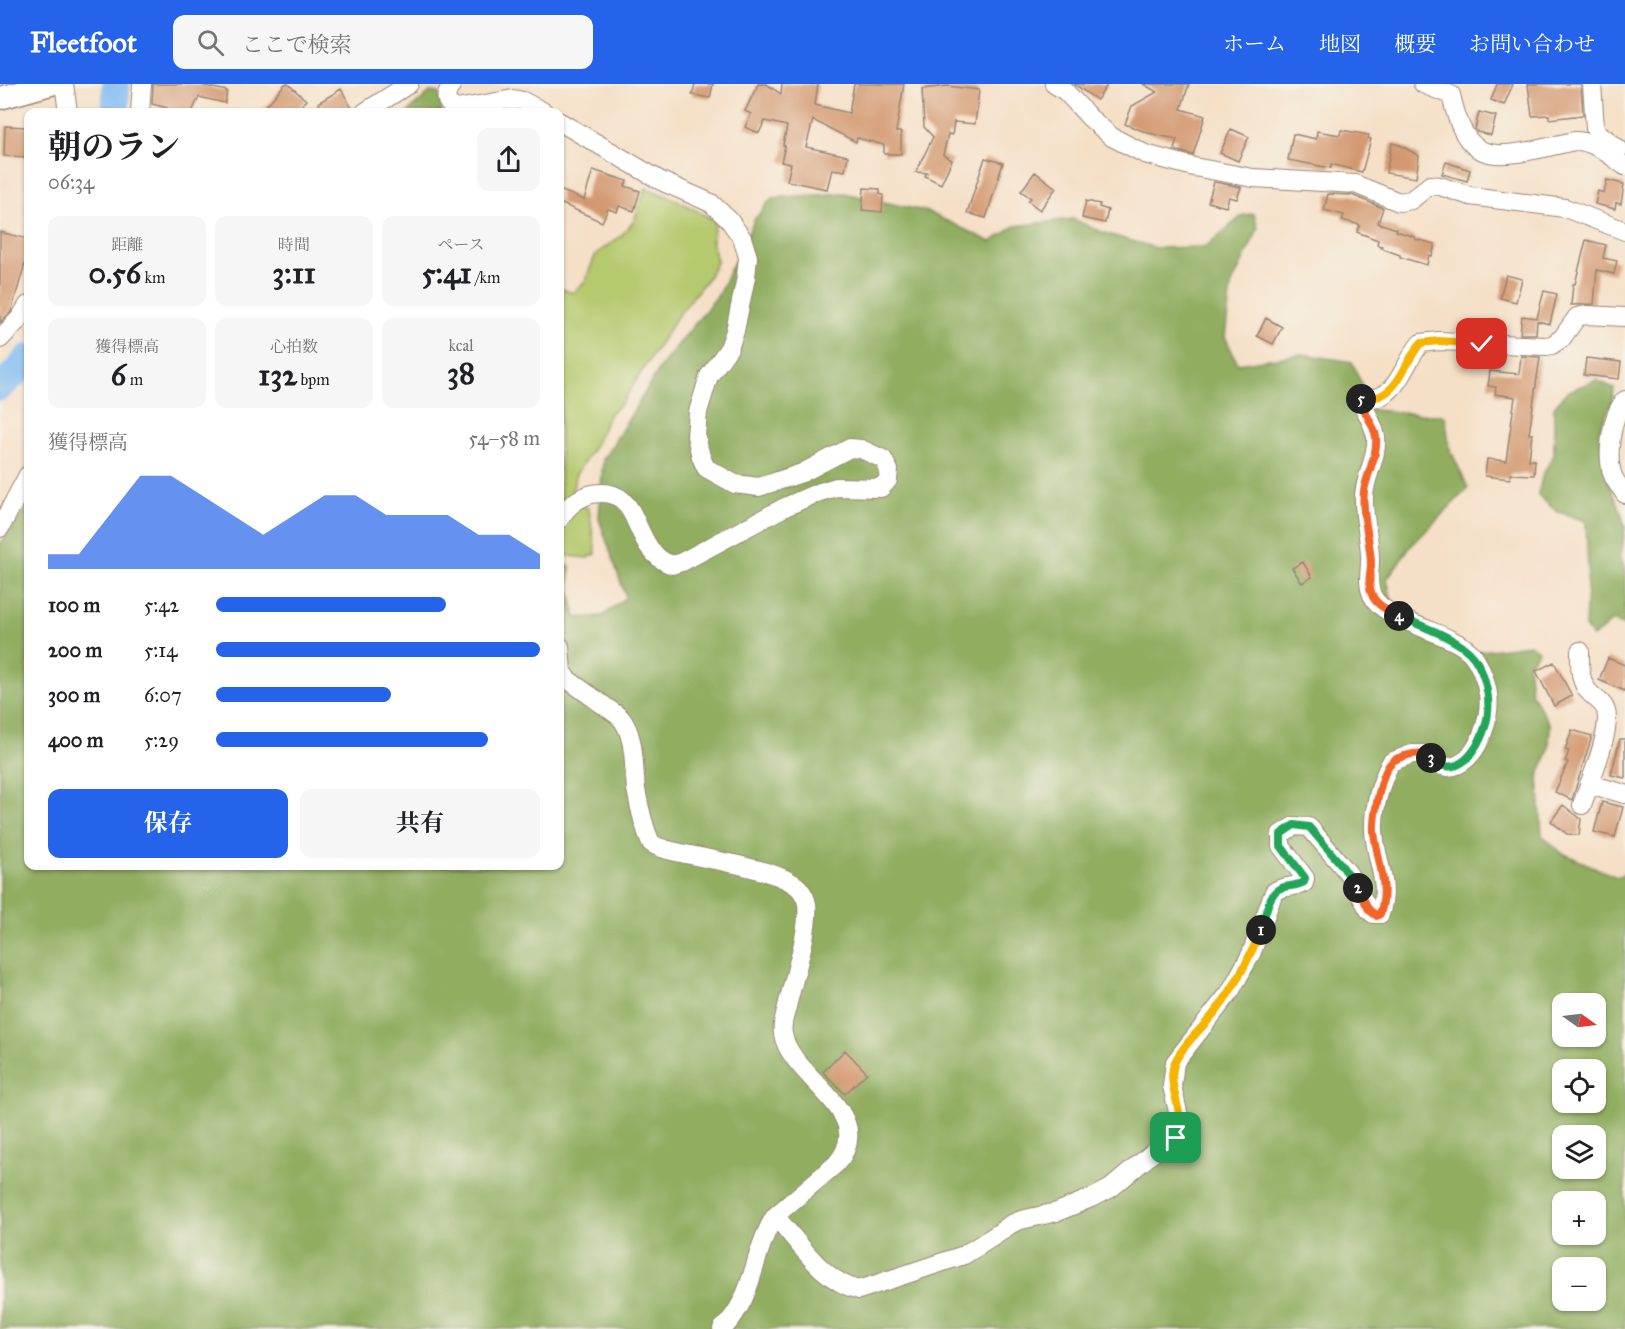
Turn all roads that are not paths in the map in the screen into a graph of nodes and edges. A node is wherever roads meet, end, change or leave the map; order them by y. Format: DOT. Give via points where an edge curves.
graph roads {
  1 [pos="51,84"];
  2 [pos="64,84"];
  3 [pos="142,84"];
  4 [pos="409,84"];
  5 [pos="452,84"];
  6 [pos="1054,84"];
  7 [pos="1423,84"];
  8 [pos="1592,84"];
  9 [pos="0,98"];
  10 [pos="503,107"];
  11 [pos="68,108"];
  12 [pos="140,108"];
  13 [pos="370,108"];
  14 [pos="454,108"];
  15 [pos="480,108"];
  16 [pos="537,108"];
  17 [pos="564,124"];
  18 [pos="1625,154"];
  19 [pos="1625,166"];
  20 [pos="1625,231"];
  21 [pos="24,311"];
  22 [pos="1625,317"];
  23 [pos="0,339"];
  24 [pos="1625,400"];
  25 [pos="24,483"];
  26 [pos="1625,494"];
  27 [pos="564,510"];
  28 [pos="0,528"];
  29 [pos="1580,651"];
  30 [pos="564,675"];
  31 [pos="1589,784"];
  32 [pos="1625,794"];
  33 [pos="1582,805"];
  34 [pos="775,1216"];
  35 [pos="722,1329"];
  1 -- 9 [label="main road"];
  2 -- 11 [label="street"];
  3 -- 12 [label="street"];
  4 -- 13 [label="street"];
  5 -- 14 [label="street" via="446,100"];
  6 -- 20 [label="street" via="1112,137 1145,154 1184,165 1253,178 1355,184 1400,202 1410,200 1430,185 1440,186 1470,196 1565,208"];
  7 -- 19 [label="street" via="1451,94 1468,141 1480,150 1504,156 1577,141 1591,144"];
  8 -- 18 [label="street" via="1597,132"];
  10 -- 15 [label="street"];
  10 -- 16 [label="street" via="513,99"];
  17 -- 27 [label="street" via="661,181 711,203 742,238 748,257 735,331 729,348 709,376 698,412 696,436 706,468 735,484 759,487 802,473 850,448 872,452 883,459 889,470 888,480 881,488 836,487 817,493 672,565 657,558 624,500 611,492 587,495"];
  21 -- 23 [label="street"];
  22 -- 34 [label="street" via="1577,317 1562,338 1546,346 1421,343 1388,391 1360,400 1376,438 1364,491 1372,597 1391,612 1470,653 1479,665 1488,693 1488,713 1480,741 1460,764 1447,768 1425,754 1391,762 1375,817 1374,832 1385,886 1384,905 1377,916 1369,910 1348,873 1309,827 1294,825 1281,834 1281,846 1304,882 1274,892 1251,954 1230,992 1175,1062 1172,1086 1181,1125 1176,1138 1096,1196 1011,1224 964,1255 859,1290 830,1276"];
  24 -- 26 [label="street" via="1612,432 1610,461"];
  25 -- 28 [label="street"];
  29 -- 31 [label="street" via="1584,686 1601,702 1607,720"];
  30 -- 34 [label="street" via="626,724 636,791 651,843 786,879 806,898 805,929 782,1032 790,1052 840,1110 846,1122 848,1145 822,1177"];
  31 -- 32 [label="street"];
  31 -- 33 [label="street"];
  34 -- 35 [label="street" via="741,1305"];
}
